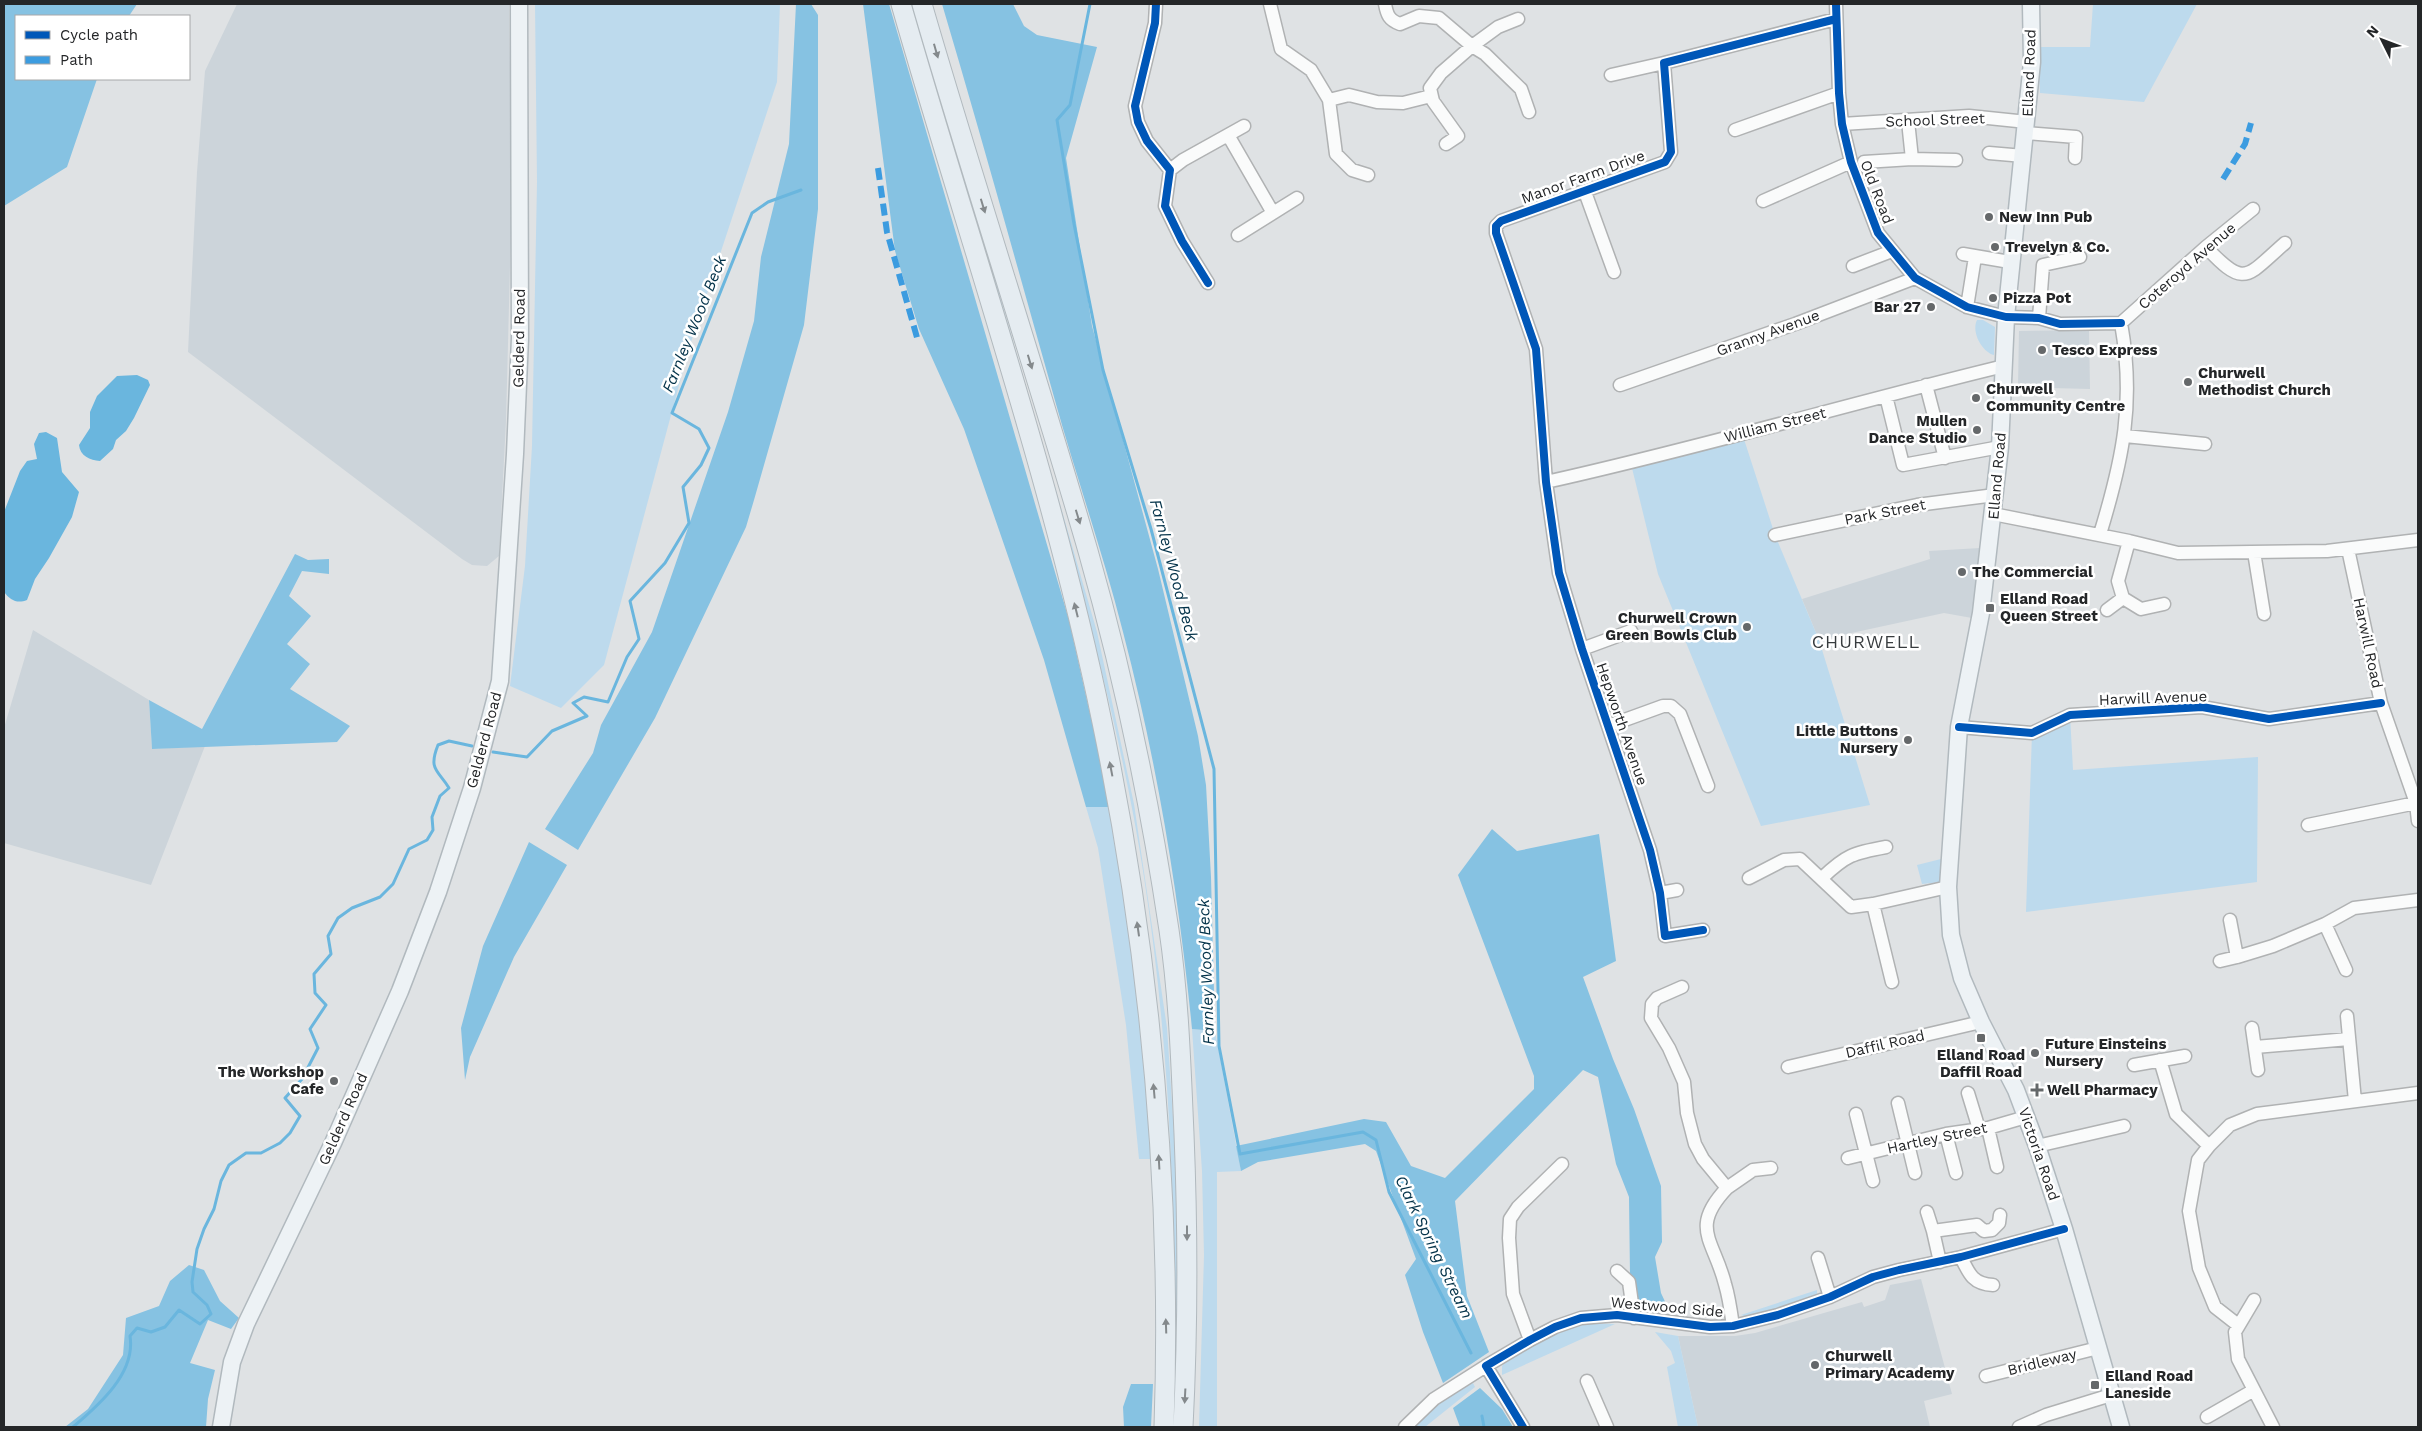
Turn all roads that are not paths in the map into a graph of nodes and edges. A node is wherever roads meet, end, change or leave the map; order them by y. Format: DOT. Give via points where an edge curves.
graph roads {
  1 [pos="520,4"];
  2 [pos="901,4"];
  3 [pos="922,4"];
  4 [pos="1156,4"];
  5 [pos="1270,4"];
  6 [pos="1385,4"];
  7 [pos="1836,4"];
  8 [pos="2030,4"];
  9 [pos="1518,19"];
  10 [pos="1836,19"];
  11 [pos="1472,46"];
  12 [pos="1664,63"];
  13 [pos="1611,75"];
  14 [pos="1839,93"];
  15 [pos="1431,96"];
  16 [pos="1330,100"];
  17 [pos="1529,112"];
  18 [pos="1908,120"];
  19 [pos="1842,124"];
  20 [pos="1244,126"];
  21 [pos="2026,128"];
  22 [pos="1735,130"];
  23 [pos="1228,135"];
  24 [pos="1446,144"];
  25 [pos="1989,153"];
  26 [pos="2024,156"];
  27 [pos="2075,158"];
  28 [pos="1912,159"];
  29 [pos="1956,160"];
  30 [pos="1851,162"];
  31 [pos="1864,162"];
  32 [pos="1170,170"];
  33 [pos="1368,175"];
  34 [pos="1585,192"];
  35 [pos="1297,198"];
  36 [pos="1763,201"];
  37 [pos="2253,209"];
  38 [pos="1273,213"];
  39 [pos="1238,235"];
  40 [pos="2285,243"];
  41 [pos="2206,247"];
  42 [pos="1892,251"];
  43 [pos="2081,256"];
  44 [pos="2010,262"];
  45 [pos="1853,266"];
  46 [pos="1614,272"];
  47 [pos="1914,278"];
  48 [pos="1208,283"];
  49 [pos="1966,307"];
  50 [pos="2006,317"];
  51 [pos="2039,318"];
  52 [pos="2121,323"];
  53 [pos="2004,366"];
  54 [pos="1620,385"];
  55 [pos="1926,385"];
  56 [pos="1886,396"];
  57 [pos="2125,436"];
  58 [pos="2205,444"];
  59 [pos="2000,447"];
  60 [pos="1945,458"];
  61 [pos="1546,482"];
  62 [pos="1995,495"];
  63 [pos="1993,514"];
  64 [pos="2100,534"];
  65 [pos="1775,535"];
  66 [pos="2418,540"];
  67 [pos="2129,541"];
  68 [pos="2348,549"];
  69 [pos="2254,552"];
  70 [pos="2123,598"];
  71 [pos="2164,604"];
  72 [pos="2107,610"];
  73 [pos="2264,614"];
  74 [pos="1631,631"];
  75 [pos="1582,649"];
  76 [pos="2381,703"];
  77 [pos="1608,726"];
  78 [pos="1958,727"];
  79 [pos="1708,786"];
  80 [pos="2416,803"];
  81 [pos="2418,821"];
  82 [pos="2308,824"];
  83 [pos="1886,847"];
  84 [pos="1749,878"];
  85 [pos="1822,878"];
  86 [pos="1948,887"];
  87 [pos="1677,890"];
  88 [pos="1660,893"];
  89 [pos="2418,900"];
  90 [pos="1873,904"];
  91 [pos="2230,920"];
  92 [pos="2325,924"];
  93 [pos="1703,930"];
  94 [pos="2237,957"];
  95 [pos="2220,961"];
  96 [pos="2346,970"];
  97 [pos="1892,982"];
  98 [pos="1682,987"];
  99 [pos="2347,1016"];
  100 [pos="1981,1022"];
  101 [pos="2252,1028"];
  102 [pos="2349,1039"];
  103 [pos="2255,1048"];
  104 [pos="2186,1056"];
  105 [pos="2160,1060"];
  106 [pos="2134,1065"];
  107 [pos="1788,1067"];
  108 [pos="2258,1070"];
  109 [pos="1968,1093"];
  110 [pos="2418,1093"];
  111 [pos="2355,1101"];
  112 [pos="1898,1103"];
  113 [pos="1856,1114"];
  114 [pos="2026,1117"];
  115 [pos="2124,1126"];
  116 [pos="1983,1129"];
  117 [pos="1946,1134"];
  118 [pos="1908,1143"];
  119 [pos="2037,1146"];
  120 [pos="2209,1146"];
  121 [pos="1866,1153"];
  122 [pos="1848,1158"];
  123 [pos="1562,1164"];
  124 [pos="1998,1167"];
  125 [pos="1771,1168"];
  126 [pos="1915,1173"];
  127 [pos="1956,1173"];
  128 [pos="1873,1181"];
  129 [pos="1727,1188"];
  130 [pos="1927,1212"];
  131 [pos="2000,1215"];
  132 [pos="2064,1229"];
  133 [pos="1933,1230"];
  134 [pos="1961,1257"];
  135 [pos="1818,1258"];
  136 [pos="1940,1262"];
  137 [pos="1618,1271"];
  138 [pos="1993,1285"];
  139 [pos="1830,1297"];
  140 [pos="2254,1300"];
  141 [pos="1634,1318"];
  142 [pos="2238,1325"];
  143 [pos="1733,1326"];
  144 [pos="1530,1340"];
  145 [pos="2098,1348"];
  146 [pos="1486,1366"];
  147 [pos="1986,1376"];
  148 [pos="1587,1381"];
  149 [pos="2254,1390"];
  150 [pos="2111,1395"];
  151 [pos="2207,1417"];
  152 [pos="221,1427"];
  153 [pos="1164,1427"];
  154 [pos="1183,1427"];
  155 [pos="1405,1427"];
  156 [pos="1523,1427"];
  157 [pos="1607,1427"];
  158 [pos="2019,1427"];
  159 [pos="2121,1427"];
  160 [pos="2273,1427"];
  1 -- 152 [label="main road, Gelderd Road" via="520,338 500,682 472,788 438,892 400,991 333,1143 246,1324 232,1362"];
  153 -- 2 [label="highway, one-way" via="1167,1334 1158,1139 1140,942 1123,828 1076,608"];
  3 -- 154 [label="highway, one-way" via="1088,553 1128,712 1169,930 1180,1030 1187,1184 1187,1349"];
  4 -- 32 [label="street" via="1155,23 1135,106 1147,141"];
  5 -- 16 [label="street" via="1281,49 1312,70"];
  6 -- 11 [label="street" via="1392,21 1400,24 1419,16 1439,18"];
  7 -- 10 [label="street, Old Road"];
  8 -- 21 [label="main road, Elland Road" via="2032,62"];
  9 -- 11 [label="street" via="1498,27"];
  10 -- 12 [label="street"];
  10 -- 14 [label="street, Old Road"];
  11 -- 15 [label="street" via="1433,81"];
  11 -- 17 [label="street" via="1486,54 1521,89"];
  12 -- 13 [label="street"];
  12 -- 34 [label="street, Manor Farm Drive" via="1671,152 1665,162"];
  14 -- 19 [label="street, Old Road"];
  14 -- 22 [label="street"];
  15 -- 16 [label="street" via="1403,103 1377,102 1349,95"];
  15 -- 24 [label="street" via="1458,136"];
  16 -- 33 [label="street" via="1336,154 1352,170"];
  18 -- 19 [label="street, School Street"];
  18 -- 21 [label="street, School Street" via="1969,116"];
  18 -- 28 [label="street"];
  19 -- 30 [label="street, Old Road"];
  20 -- 23 [label="street"];
  21 -- 26 [label="main road, Elland Road"];
  21 -- 27 [label="street, School Street" via="2076,137"];
  23 -- 32 [label="street"];
  23 -- 38 [label="street"];
  25 -- 26 [label="street"];
  26 -- 44 [label="main road, Elland Road"];
  28 -- 29 [label="street"];
  28 -- 31 [label="street"];
  30 -- 36 [label="street"];
  30 -- 42 [label="street, Old Road" via="1878,233"];
  32 -- 48 [label="street" via="1166,200 1168,213"];
  34 -- 46 [label="street"];
  34 -- 61 [label="street, Manor Farm Drive" via="1496,226 1536,349"];
  35 -- 38 [label="street"];
  37 -- 41 [label="street, Coteroyd Avenue"];
  38 -- 39 [label="street"];
  40 -- 41 [label="street" via="2242,275 2224,267"];
  41 -- 52 [label="street, Coteroyd Avenue"];
  42 -- 45 [label="street"];
  42 -- 47 [label="street, Old Road"];
  43 -- 51 [label="street" via="2043,265"];
  44 -- 49 [label="street" via="1969,255"];
  44 -- 50 [label="main road, Elland Road"];
  47 -- 49 [label="street, Old Road"];
  47 -- 54 [label="street, Granny Avenue" via="1795,324"];
  49 -- 50 [label="street, Old Road"];
  50 -- 51 [label="street, Old Road"];
  50 -- 53 [label="main road, Elland Road"];
  51 -- 52 [label="street, Old Road" via="2060,324"];
  52 -- 57 [label="street" via="2127,355"];
  53 -- 55 [label="street, William Street"];
  53 -- 59 [label="main road, Elland Road"];
  55 -- 56 [label="street, William Street"];
  55 -- 60 [label="street"];
  56 -- 60 [label="street" via="1903,465"];
  56 -- 61 [label="street, William Street" via="1631,464"];
  57 -- 58 [label="street"];
  57 -- 64 [label="street" via="2117,478"];
  59 -- 60 [label="street"];
  59 -- 62 [label="main road, Elland Road"];
  61 -- 75 [label="street, Hepworth Avenue" via="1559,573"];
  62 -- 63 [label="main road, Elland Road"];
  62 -- 65 [label="street, Park Street" via="1917,505"];
  63 -- 64 [label="street"];
  63 -- 78 [label="main road, Elland Road" via="1981,613"];
  64 -- 67 [label="street"];
  66 -- 68 [label="street"];
  67 -- 69 [label="street" via="2178,553"];
  67 -- 70 [label="street" via="2118,581"];
  68 -- 69 [label="street"];
  68 -- 76 [label="street, Harwill Road"];
  69 -- 73 [label="street"];
  70 -- 71 [label="street" via="2141,609"];
  70 -- 72 [label="street"];
  74 -- 75 [label="street, Hepworth Avenue"];
  75 -- 77 [label="street, Hepworth Avenue"];
  76 -- 78 [label="street, Harwill Avenue" via="2269,720 2202,707 2070,715 2032,733"];
  76 -- 80 [label="street, Harwill Road"];
  77 -- 79 [label="street" via="1663,706 1676,709"];
  77 -- 88 [label="street, Hepworth Avenue" via="1650,850"];
  78 -- 86 [label="main road, Elland Road"];
  80 -- 81 [label="street, Harwill Road"];
  80 -- 82 [label="street"];
  83 -- 85 [label="street" via="1855,853"];
  84 -- 85 [label="street" via="1792,858 1800,859"];
  85 -- 90 [label="street" via="1851,907"];
  86 -- 90 [label="street"];
  86 -- 100 [label="main road, Victoria Road" via="1954,944 1962,978"];
  87 -- 88 [label="street"];
  88 -- 93 [label="street, Hepworth Avenue" via="1665,936"];
  89 -- 92 [label="street" via="2354,908"];
  90 -- 97 [label="street"];
  91 -- 94 [label="street"];
  92 -- 94 [label="street"];
  92 -- 96 [label="street"];
  94 -- 95 [label="street"];
  98 -- 129 [label="street" via="1657,998 1652,1004 1651,1018 1684,1082 1695,1144"];
  99 -- 102 [label="street"];
  100 -- 107 [label="street, Daffil Road"];
  100 -- 114 [label="main road, Victoria Road" via="2016,1090"];
  101 -- 103 [label="street"];
  102 -- 103 [label="street"];
  102 -- 111 [label="street"];
  103 -- 108 [label="street"];
  104 -- 105 [label="street"];
  105 -- 106 [label="street"];
  105 -- 120 [label="street" via="2176,1114"];
  109 -- 116 [label="street"];
  110 -- 111 [label="street"];
  111 -- 120 [label="street" via="2257,1114 2230,1125"];
  112 -- 118 [label="street"];
  113 -- 121 [label="street"];
  114 -- 116 [label="street, Hartley Street"];
  114 -- 119 [label="main road, Victoria Road"];
  115 -- 119 [label="street"];
  116 -- 117 [label="street, Hartley Street"];
  116 -- 124 [label="street"];
  117 -- 118 [label="street, Hartley Street"];
  117 -- 127 [label="street"];
  118 -- 121 [label="street, Hartley Street"];
  118 -- 126 [label="street"];
  119 -- 132 [label="main road, Victoria Road"];
  120 -- 142 [label="street" via="2198,1160 2189,1211 2199,1268 2215,1307"];
  121 -- 122 [label="street, Hartley Street"];
  121 -- 128 [label="street"];
  123 -- 144 [label="street" via="1510,1219 1513,1294"];
  125 -- 129 [label="street" via="1753,1170"];
  129 -- 143 [label="street" via="1713,1202 1706,1228 1725,1283"];
  130 -- 133 [label="street"];
  131 -- 133 [label="street" via="1999,1223 1992,1230 1984,1231 1977,1225 1970,1225"];
  132 -- 134 [label="street, Westwood Side"];
  132 -- 145 [label="main road, Victoria Road"];
  133 -- 136 [label="street"];
  134 -- 136 [label="street, Westwood Side"];
  134 -- 138 [label="street" via="1971,1278"];
  135 -- 139 [label="street"];
  136 -- 139 [label="street, Westwood Side" via="1873,1277"];
  137 -- 141 [label="street" via="1629,1282"];
  139 -- 143 [label="street, Westwood Side"];
  140 -- 142 [label="street"];
  141 -- 143 [label="street, Westwood Side" via="1710,1327"];
  141 -- 144 [label="street, Westwood Side" via="1600,1315 1581,1318"];
  142 -- 149 [label="street" via="2235,1332 2238,1359"];
  144 -- 146 [label="street, Westwood Side"];
  145 -- 147 [label="street, Bridleway"];
  145 -- 150 [label="main road, Victoria Road"];
  146 -- 155 [label="street, Westwood Side" via="1434,1399"];
  146 -- 156 [label="street"];
  148 -- 157 [label="street"];
  149 -- 151 [label="street"];
  149 -- 160 [label="street"];
  150 -- 158 [label="street"];
  150 -- 159 [label="main road, Victoria Road"];
}
